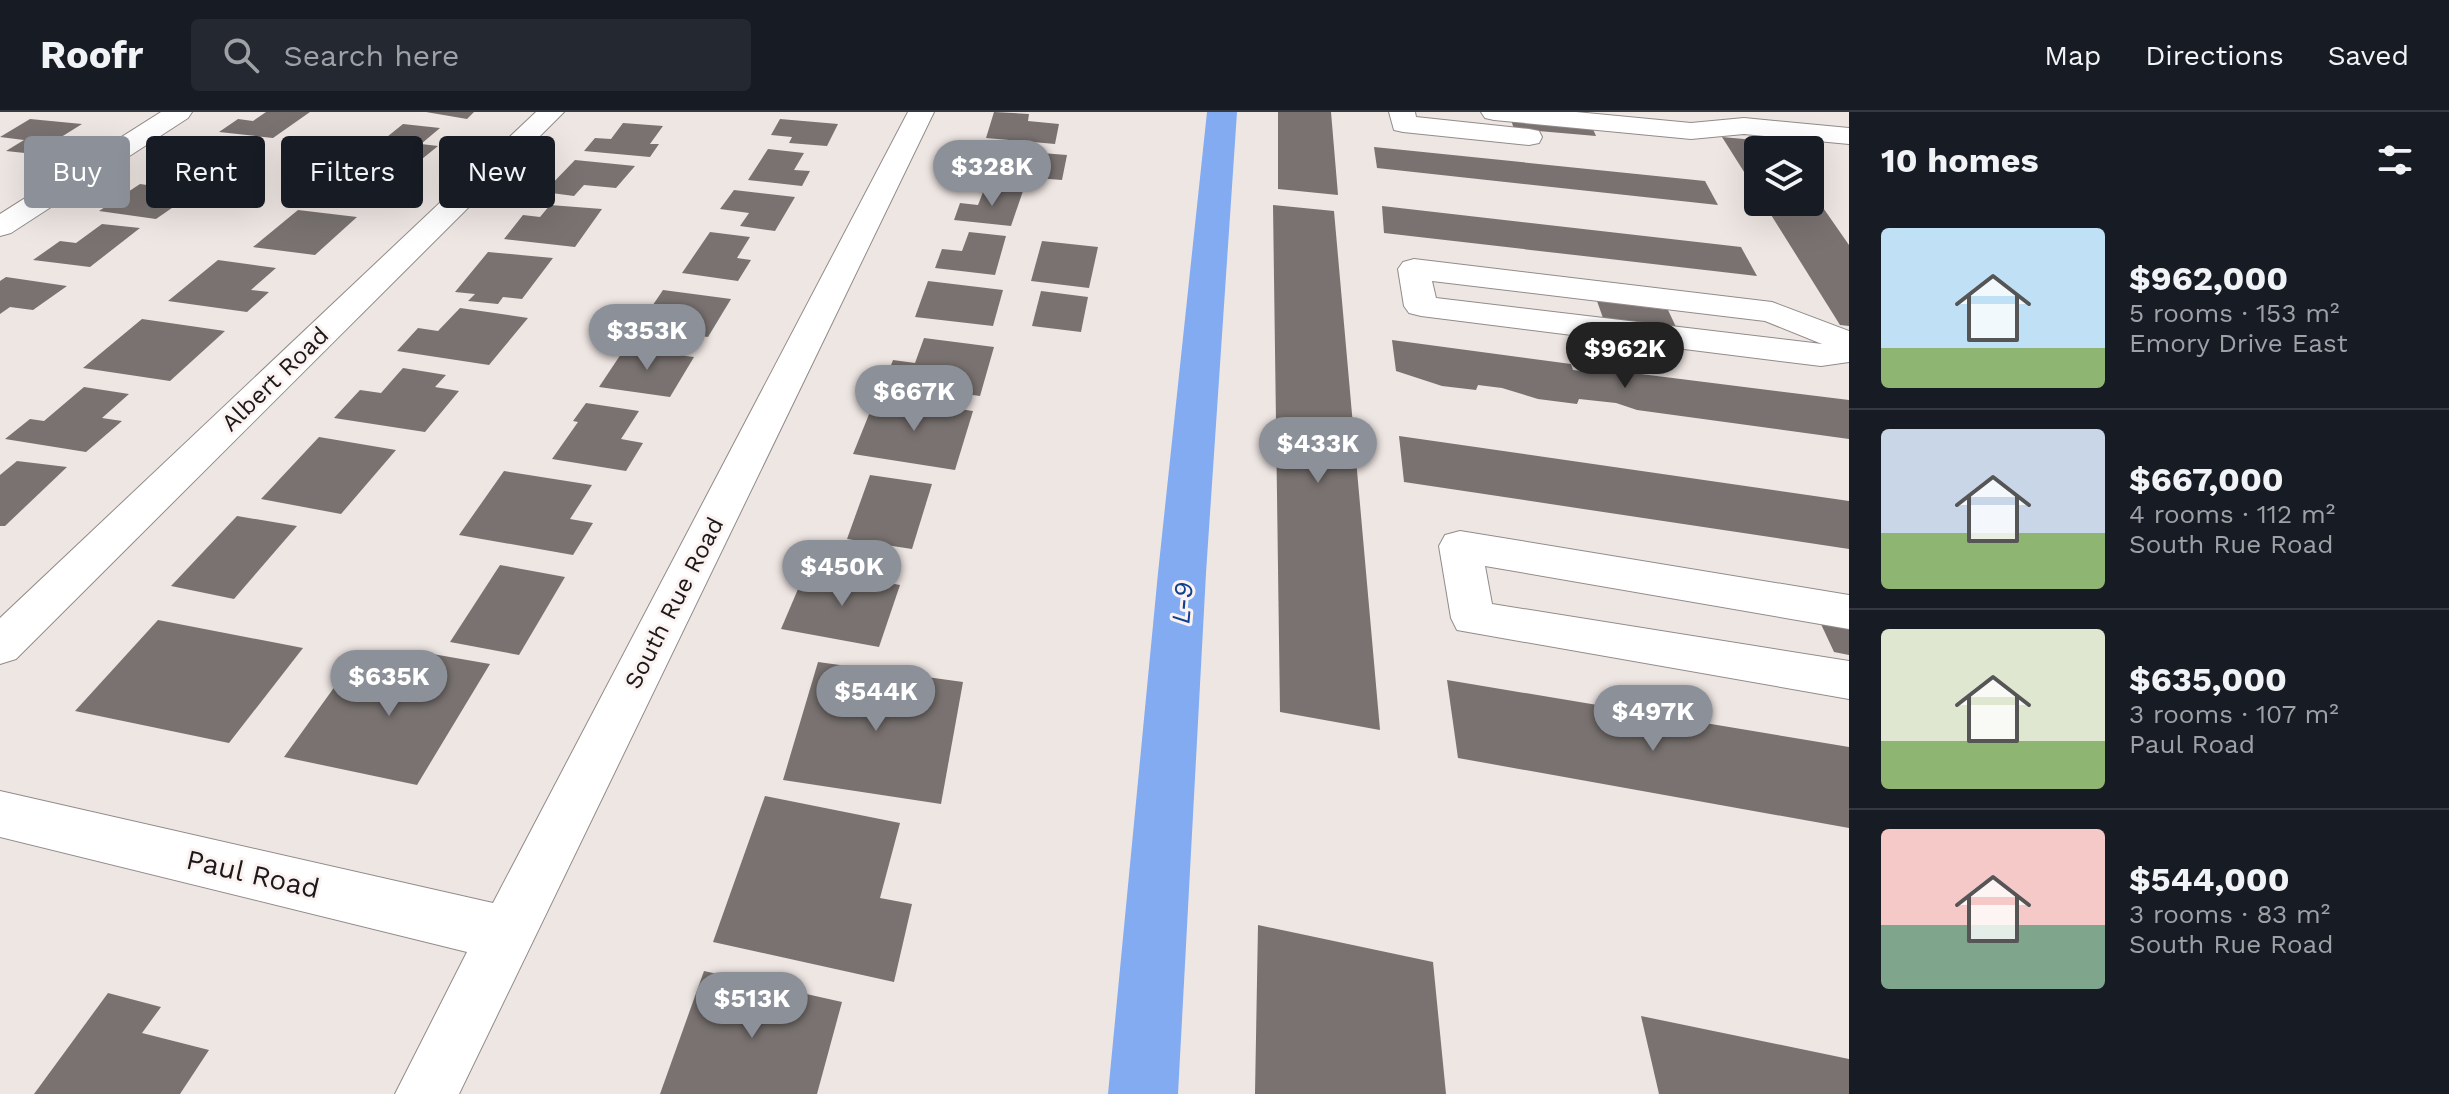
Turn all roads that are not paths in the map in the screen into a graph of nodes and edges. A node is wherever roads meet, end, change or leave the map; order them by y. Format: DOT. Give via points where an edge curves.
graph roads {
  1 [pos="179,112"];
  2 [pos="551,112"];
  3 [pos="921,112"];
  4 [pos="1402,112"];
  5 [pos="1494,112"];
  6 [pos="1838,112"];
  7 [pos="1849,126"];
  8 [pos="1691,131"];
  9 [pos="1849,136"];
  10 [pos="0,227"];
  11 [pos="1849,343"];
  12 [pos="1849,351"];
  13 [pos="1849,612"];
  14 [pos="0,646"];
  15 [pos="1849,680"];
  16 [pos="0,814"];
  17 [pos="507,934"];
  18 [pos="426,1094"];
  1 -- 10 [label="street"];
  2 -- 14 [label="street, Albert Road"];
  3 -- 17 [label="street, South Rue Road"];
  4 -- 8 [label="street" via="1403,124 1667,151"];
  5 -- 8 [label="street"];
  6 -- 7 [label="street"];
  8 -- 9 [label="street" via="1744,126"];
  11 -- 12 [label="street" via="1772,312 1414,269 1421,306 1821,355"];
  13 -- 15 [label="street" via="1460,546 1473,618"];
  16 -- 17 [label="street, Paul Road"];
  17 -- 18 [label="street, South Rue Road"];
}
